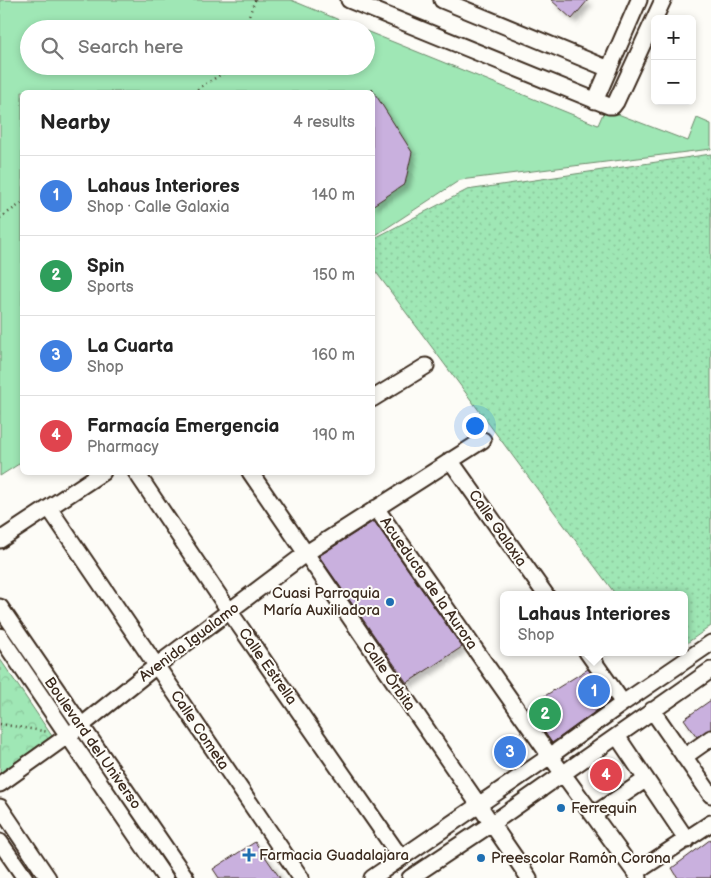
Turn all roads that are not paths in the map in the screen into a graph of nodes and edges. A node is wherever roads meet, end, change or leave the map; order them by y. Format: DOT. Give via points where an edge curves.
graph roads {
  1 [pos="349,0"];
  2 [pos="442,0"];
  3 [pos="639,0"];
  4 [pos="662,0"];
  5 [pos="609,69"];
  6 [pos="595,101"];
  7 [pos="426,366"];
  8 [pos="375,398"];
  9 [pos="483,440"];
  10 [pos="450,460"];
  11 [pos="98,475"];
  12 [pos="138,475"];
  13 [pos="254,475"];
  14 [pos="49,508"];
  15 [pos="376,508"];
  16 [pos="0,540"];
  17 [pos="306,554"];
  18 [pos="543,591"];
  19 [pos="0,607"];
  20 [pos="230,612"];
  21 [pos="0,636"];
  22 [pos="711,643"];
  23 [pos="696,653"];
  24 [pos="590,656"];
  25 [pos="156,666"];
  26 [pos="710,672"];
  27 [pos="624,703"];
  28 [pos="652,710"];
  29 [pos="82,726"];
  30 [pos="68,735"];
  31 [pos="617,736"];
  32 [pos="711,738"];
  33 [pos="550,756"];
  34 [pos="684,757"];
  35 [pos="563,773"];
  36 [pos="645,780"];
  37 [pos="0,784"];
  38 [pos="711,795"];
  39 [pos="478,805"];
  40 [pos="0,807"];
  41 [pos="593,815"];
  42 [pos="491,824"];
  43 [pos="711,824"];
  44 [pos="687,840"];
  45 [pos="0,842"];
  46 [pos="165,847"];
  47 [pos="150,856"];
  48 [pos="401,858"];
  49 [pos="637,875"];
  50 [pos="25,878"];
  51 [pos="48,878"];
  52 [pos="165,878"];
  53 [pos="186,878"];
  54 [pos="301,878"];
  55 [pos="372,878"];
  56 [pos="410,878"];
  57 [pos="528,878"];
  1 -- 6 [label="street"];
  2 -- 5 [label="street"];
  3 -- 5 [label="street"];
  4 -- 6 [label="street" via="616,102 608,106"];
  5 -- 6 [label="street"];
  7 -- 8 [label="street"];
  9 -- 10 [label="street, Avenida Igualamo"];
  10 -- 15 [label="street, Avenida Igualamo"];
  10 -- 18 [label="street, Calle Galaxia"];
  11 -- 14 [label="street"];
  12 -- 20 [label="street, Calle Estrella"];
  13 -- 17 [label="street, Calle Órbita"];
  14 -- 16 [label="street"];
  14 -- 25 [label="street, Calle Cometa"];
  15 -- 17 [label="street, Avenida Igualamo"];
  15 -- 33 [label="street, Acueducto de la Aurora"];
  17 -- 20 [label="street, Avenida Igualamo"];
  17 -- 39 [label="street, Calle Órbita"];
  19 -- 29 [label="street, Boulevard del Universo"];
  20 -- 25 [label="street, Avenida Igualamo"];
  20 -- 48 [label="street, Calle Estrella"];
  21 -- 30 [label="street, Boulevard del Universo"];
  22 -- 23 [label="street"];
  23 -- 26 [label="street"];
  23 -- 27 [label="street"];
  24 -- 27 [label="street"];
  25 -- 29 [label="street, Avenida Igualamo"];
  25 -- 54 [label="street, Calle Cometa"];
  26 -- 28 [label="street"];
  27 -- 33 [label="street"];
  28 -- 31 [label="street"];
  28 -- 34 [label="street"];
  29 -- 30 [label="street, Avenida Igualamo"];
  29 -- 46 [label="street, Boulevard del Universo"];
  30 -- 37 [label="street, Avenida Igualamo"];
  30 -- 47 [label="street, Boulevard del Universo"];
  31 -- 35 [label="street"];
  31 -- 36 [label="street"];
  32 -- 34 [label="street"];
  33 -- 35 [label="street, Acueducto de la Aurora"];
  33 -- 39 [label="street"];
  34 -- 38 [label="street"];
  35 -- 41 [label="street, Acueducto de la Aurora"];
  35 -- 42 [label="street"];
  36 -- 41 [label="street"];
  36 -- 44 [label="street"];
  39 -- 42 [label="street, Calle Órbita"];
  39 -- 48 [label="street"];
  40 -- 51 [label="street"];
  41 -- 49 [label="street, Acueducto de la Aurora"];
  42 -- 56 [label="street"];
  42 -- 57 [label="street, Calle Órbita"];
  43 -- 44 [label="street"];
  44 -- 49 [label="street"];
  45 -- 50 [label="street"];
  46 -- 47 [label="street"];
  46 -- 53 [label="street, Boulevard del Universo"];
  47 -- 52 [label="street, Boulevard del Universo"];
  48 -- 55 [label="street"];
}
